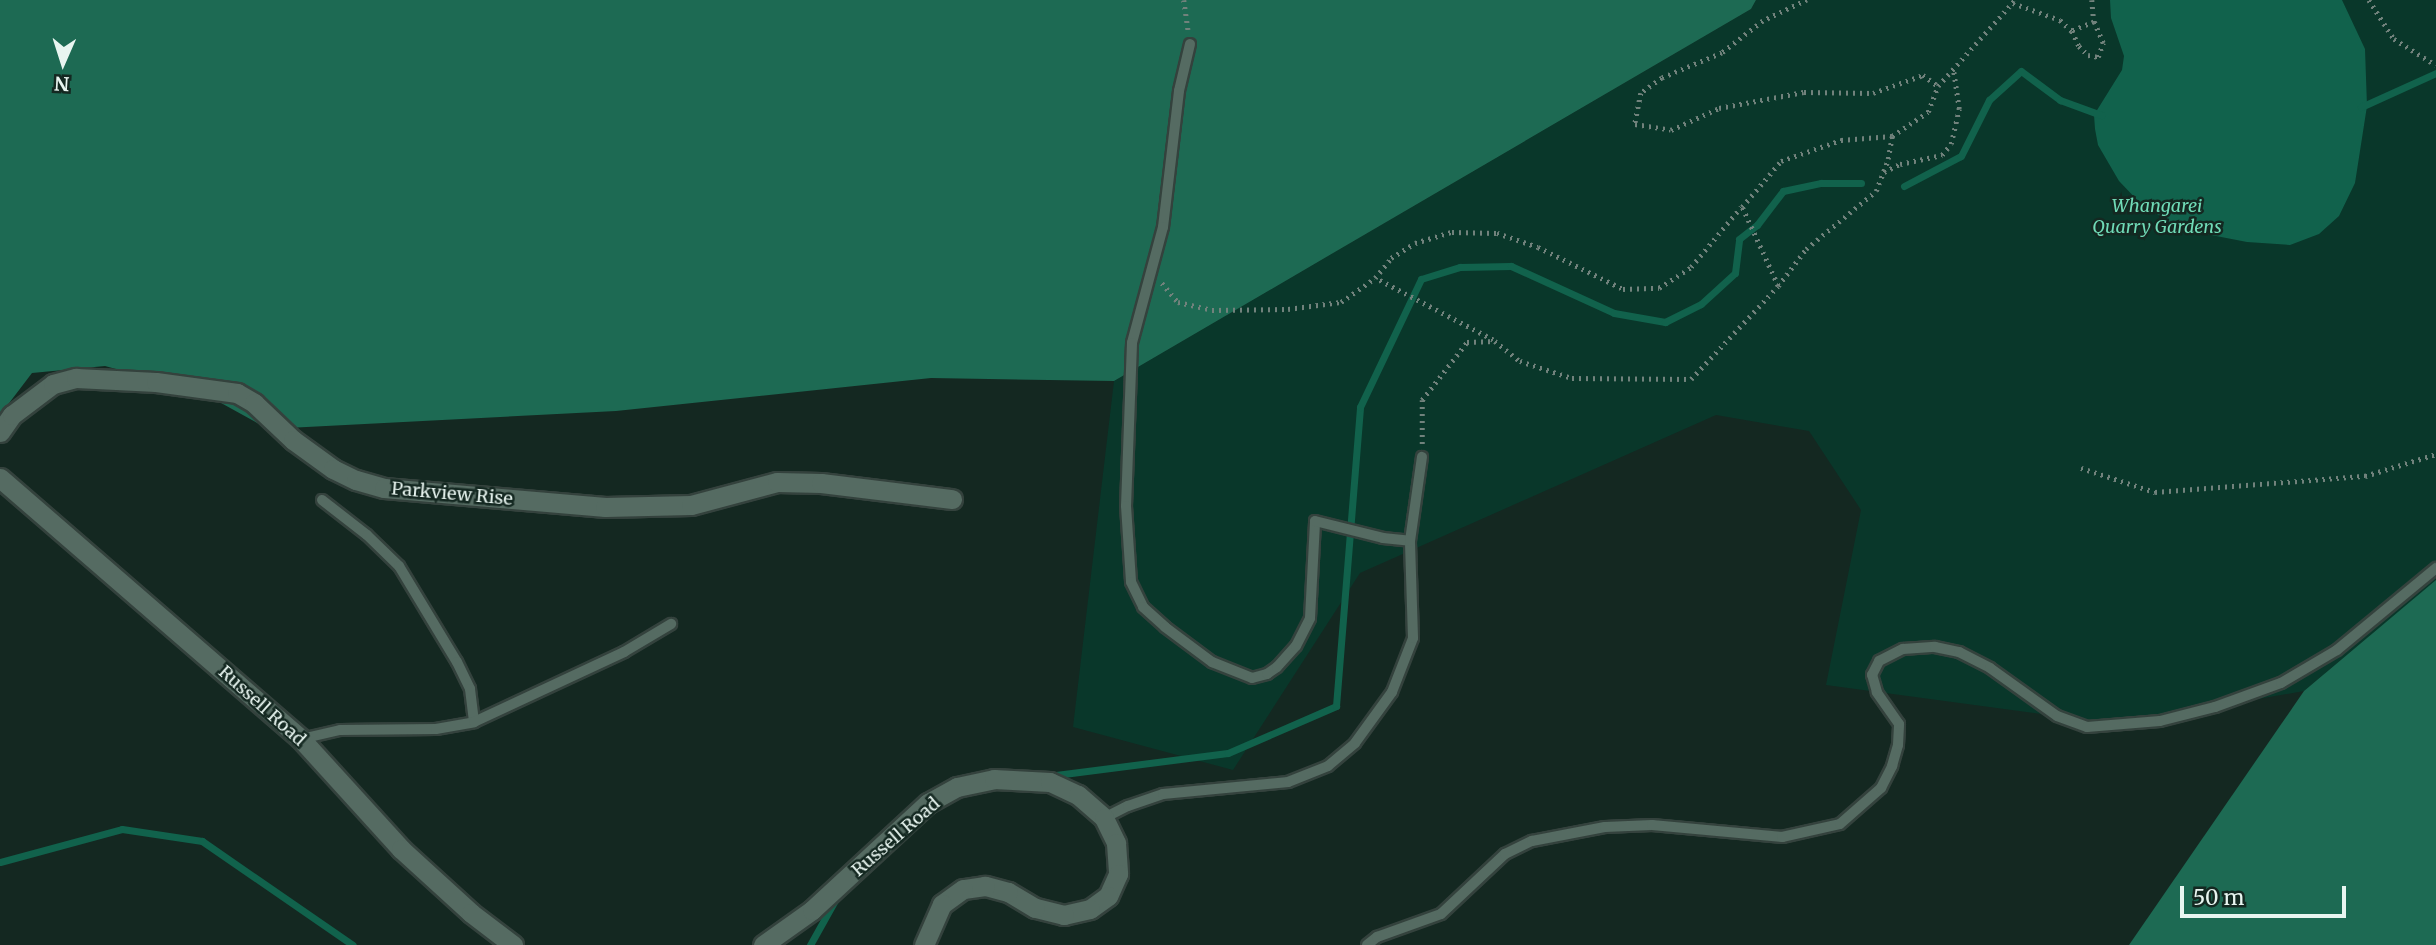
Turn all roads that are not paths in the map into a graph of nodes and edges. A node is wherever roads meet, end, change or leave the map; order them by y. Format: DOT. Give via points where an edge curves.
graph roads {
  1 [pos="1190,44"];
  2 [pos="0,432"];
  3 [pos="1422,457"];
  4 [pos="0,478"];
  5 [pos="952,499"];
  6 [pos="322,500"];
  7 [pos="1410,541"];
  8 [pos="2436,568"];
  9 [pos="671,624"];
  10 [pos="474,722"];
  11 [pos="301,739"];
  12 [pos="1104,818"];
  13 [pos="513,945"];
  14 [pos="763,945"];
  15 [pos="924,945"];
  16 [pos="1367,945"];
  1 -- 7 [label="lane" via="1179,91 1163,227 1132,343 1126,506 1131,582 1143,607 1213,662 1252,678 1267,674 1296,646 1310,618 1315,522"];
  2 -- 5 [label="street, Parkview Rise" via="12,415 53,384 76,379 156,382 237,393 333,469 384,488 605,507 691,505 777,482"];
  3 -- 7 [label="lane"];
  4 -- 11 [label="street, Russell Road"];
  6 -- 10 [label="lane" via="399,566 470,689"];
  7 -- 12 [label="lane" via="1413,638 1392,692 1355,743 1328,766 1288,782 1163,794"];
  8 -- 16 [label="lane" via="2337,650 2281,684 2161,721 2087,727 2057,716 1990,668 1959,652 1935,647 1903,649 1880,661 1872,675 1877,692 1899,724 1892,766 1881,788 1840,824 1782,837 1652,825 1605,827 1532,841 1495,862 1441,914 1377,937"];
  9 -- 10 [label="lane" via="624,652"];
  10 -- 11 [label="lane" via="436,729 340,730"];
  11 -- 13 [label="street, Russell Road" via="401,849"];
  12 -- 14 [label="street, Russell Road" via="1078,795 1050,782 994,779 957,787 929,803 812,910"];
  12 -- 15 [label="street, Russell Road" via="1116,843 1118,874 1108,896 1090,909 1064,915 985,886 963,889 942,904"];
}
